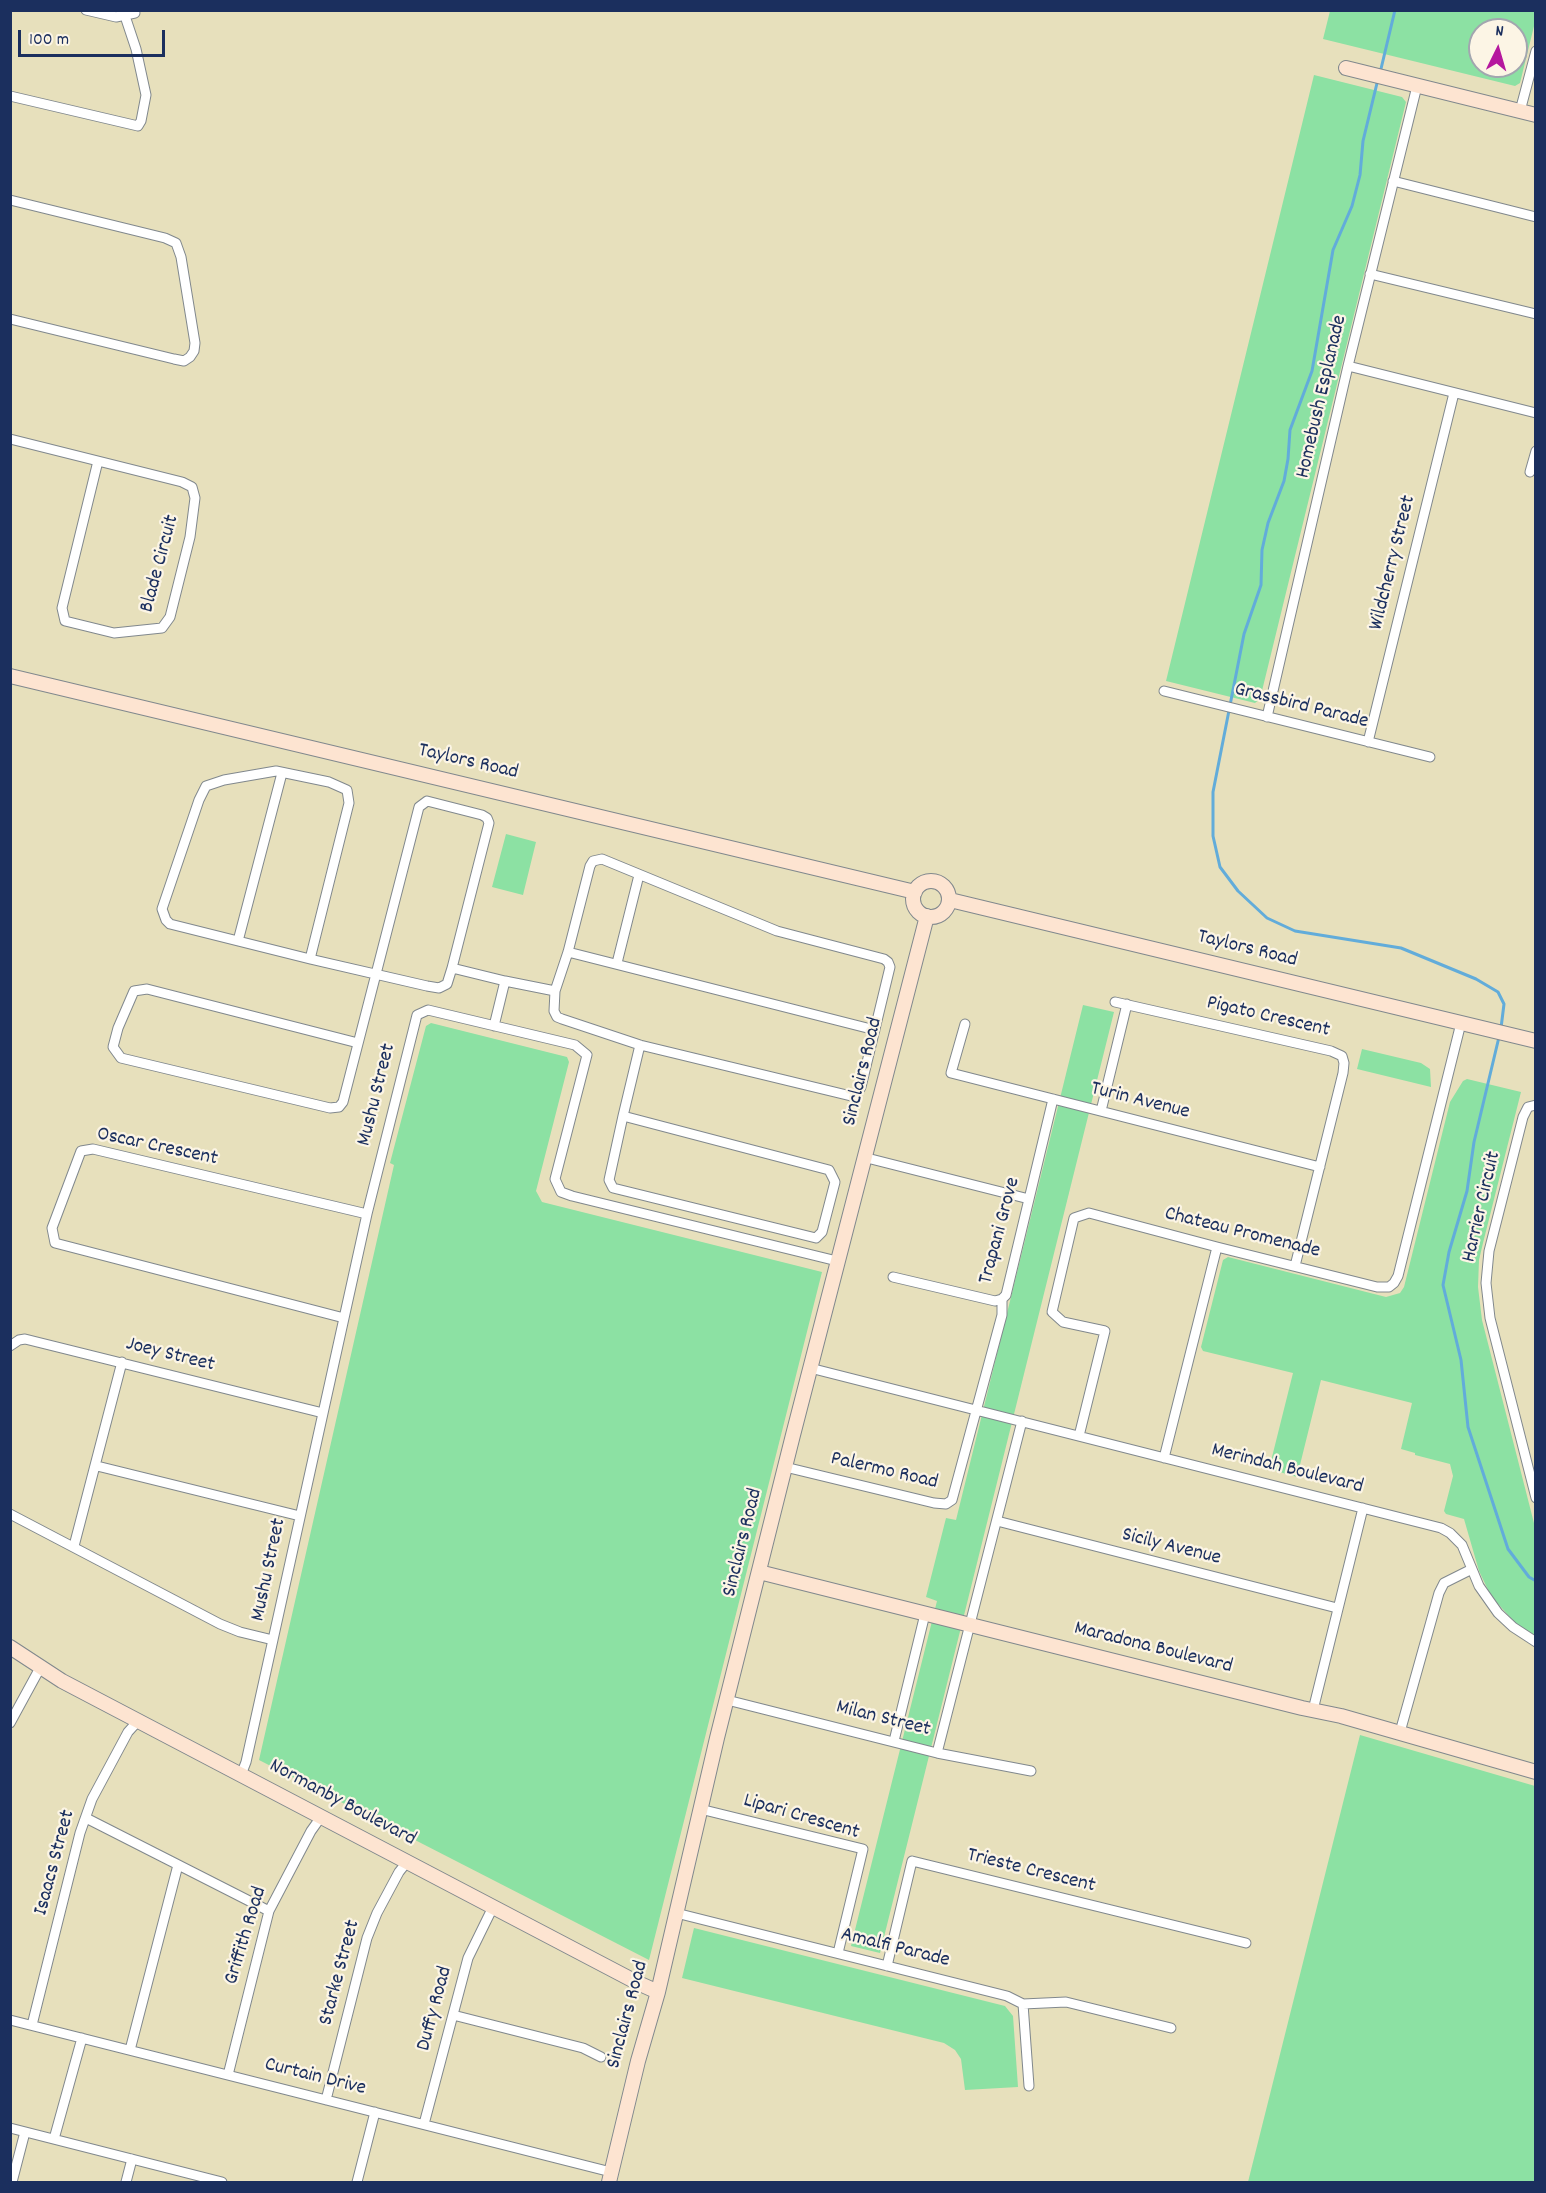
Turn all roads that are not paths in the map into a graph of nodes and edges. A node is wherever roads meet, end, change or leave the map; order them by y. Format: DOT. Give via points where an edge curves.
graph roads {
  1 [pos="86,10"];
  2 [pos="135,13"];
  3 [pos="125,16"];
  4 [pos="1536,51"];
  5 [pos="1346,68"];
  6 [pos="1417,86"];
  7 [pos="10,96"];
  8 [pos="1520,111"];
  9 [pos="1536,115"];
  10 [pos="1393,181"];
  11 [pos="10,200"];
  12 [pos="1536,217"];
  13 [pos="1370,274"];
  14 [pos="1536,314"];
  15 [pos="10,319"];
  16 [pos="1348,366"];
  17 [pos="1454,393"];
  18 [pos="1536,413"];
  19 [pos="10,439"];
  20 [pos="1536,452"];
  21 [pos="98,460"];
  22 [pos="1530,472"];
  23 [pos="10,676"];
  24 [pos="1164,691"];
  25 [pos="1267,717"];
  26 [pos="1368,742"];
  27 [pos="1430,757"];
  28 [pos="282,772"];
  29 [pos="639,875"];
  30 [pos="915,892"];
  31 [pos="950,900"];
  32 [pos="927,916"];
  33 [pos="238,941"];
  34 [pos="568,952"];
  35 [pos="310,959"];
  36 [pos="617,963"];
  37 [pos="452,968"];
  38 [pos="376,974"];
  39 [pos="505,981"];
  40 [pos="555,991"];
  41 [pos="1115,1002"];
  42 [pos="1127,1004"];
  43 [pos="1461,1023"];
  44 [pos="965,1024"];
  45 [pos="494,1026"];
  46 [pos="875,1030"];
  47 [pos="1536,1041"];
  48 [pos="358,1043"];
  49 [pos="640,1045"];
  50 [pos="1053,1099"];
  51 [pos="1536,1105"];
  52 [pos="1101,1111"];
  53 [pos="623,1116"];
  54 [pos="863,1157"];
  55 [pos="1320,1167"];
  56 [pos="1029,1199"];
  57 [pos="367,1214"];
  58 [pos="1217,1247"];
  59 [pos="837,1261"];
  60 [pos="1295,1266"];
  61 [pos="893,1277"];
  62 [pos="1002,1299"];
  63 [pos="344,1318"];
  64 [pos="11,1344"];
  65 [pos="122,1362"];
  66 [pos="810,1368"];
  67 [pos="977,1410"];
  68 [pos="323,1413"];
  69 [pos="1022,1421"];
  70 [pos="1079,1436"];
  71 [pos="1164,1458"];
  72 [pos="97,1466"];
  73 [pos="785,1467"];
  74 [pos="1532,1467"];
  75 [pos="1536,1498"];
  76 [pos="1364,1508"];
  77 [pos="10,1514"];
  78 [pos="300,1516"];
  79 [pos="997,1521"];
  80 [pos="74,1546"];
  81 [pos="1472,1569"];
  82 [pos="759,1572"];
  83 [pos="1337,1608"];
  84 [pos="925,1614"];
  85 [pos="970,1625"];
  86 [pos="273,1640"];
  87 [pos="1536,1642"];
  88 [pos="10,1647"];
  89 [pos="40,1668"];
  90 [pos="727,1700"];
  91 [pos="1313,1710"];
  92 [pos="138,1721"];
  93 [pos="10,1723"];
  94 [pos="1400,1732"];
  95 [pos="894,1741"];
  96 [pos="937,1753"];
  97 [pos="1031,1772"];
  98 [pos="1536,1772"];
  99 [pos="241,1775"];
  100 [pos="700,1809"];
  101 [pos="321,1817"];
  102 [pos="86,1818"];
  103 [pos="408,1862"];
  104 [pos="178,1865"];
  105 [pos="494,1907"];
  106 [pos="269,1911"];
  107 [pos="676,1913"];
  108 [pos="1246,1943"];
  109 [pos="838,1953"];
  110 [pos="887,1966"];
  111 [pos="658,1992"];
  112 [pos="1023,2004"];
  113 [pos="453,2016"];
  114 [pos="10,2020"];
  115 [pos="32,2025"];
  116 [pos="1171,2028"];
  117 [pos="82,2038"];
  118 [pos="129,2050"];
  119 [pos="601,2057"];
  120 [pos="228,2075"];
  121 [pos="1029,2086"];
  122 [pos="326,2100"];
  123 [pos="375,2112"];
  124 [pos="424,2124"];
  125 [pos="10,2128"];
  126 [pos="25,2132"];
  127 [pos="54,2139"];
  128 [pos="132,2159"];
  129 [pos="610,2177"];
  130 [pos="12,2182"];
  131 [pos="126,2182"];
  132 [pos="222,2182"];
  133 [pos="357,2182"];
  1 -- 3 [label="street"];
  2 -- 3 [label="street"];
  3 -- 7 [label="street" via="146,95 138,126"];
  4 -- 8 [label="street"];
  5 -- 6 [label="street"];
  6 -- 8 [label="street"];
  6 -- 10 [label="street, Homebush Esplanade"];
  8 -- 9 [label="street"];
  10 -- 12 [label="street"];
  10 -- 13 [label="street, Homebush Esplanade"];
  11 -- 15 [label="street" via="176,243 182,257 194,351 184,361"];
  13 -- 14 [label="street"];
  13 -- 16 [label="street, Homebush Esplanade"];
  16 -- 17 [label="street"];
  16 -- 25 [label="street, Homebush Esplanade"];
  17 -- 18 [label="street"];
  17 -- 26 [label="street, Wildcherry Street"];
  19 -- 21 [label="street, Blade Circuit"];
  20 -- 22 [label="street"];
  21 -- 21 [label="street, Blade Circuit" via="192,487 195,498 190,537 170,617 162,628 114,633 65,621 62,608"];
  23 -- 30 [label="street, Taylors Road"];
  24 -- 25 [label="street, Grassbird Parade"];
  25 -- 26 [label="street, Grassbird Parade"];
  26 -- 27 [label="street, Grassbird Parade"];
  28 -- 33 [label="street"];
  28 -- 33 [label="street" via="206,786 162,909 170,924"];
  28 -- 35 [label="street" via="347,790 349,803"];
  29 -- 34 [label="street" via="608,860 593,861"];
  29 -- 36 [label="street"];
  29 -- 46 [label="street" via="791,936 884,959 889,972"];
  30 -- 31 [label="street" via="921,884 937,881 946,888"];
  30 -- 32 [label="street" via="917,909"];
  31 -- 32 [label="street" via="944,912"];
  31 -- 43 [label="street, Taylors Road"];
  32 -- 54 [label="street, Sinclairs Road"];
  33 -- 35 [label="street"];
  34 -- 36 [label="street"];
  34 -- 40 [label="street"];
  35 -- 38 [label="street"];
  36 -- 46 [label="street"];
  37 -- 38 [label="street" via="447,984 439,988"];
  37 -- 38 [label="street" via="489,823 482,815 428,801 419,807"];
  37 -- 39 [label="street"];
  38 -- 48 [label="street"];
  39 -- 40 [label="street"];
  39 -- 45 [label="street"];
  40 -- 49 [label="street" via="553,1005 557,1017"];
  41 -- 42 [label="street, Pigato Crescent"];
  42 -- 52 [label="street"];
  42 -- 55 [label="street, Pigato Crescent" via="1342,1056 1343,1073"];
  43 -- 47 [label="street, Taylors Road"];
  43 -- 60 [label="street, Chateau Promenade" via="1394,1283 1377,1287"];
  44 -- 50 [label="street, Turin Avenue" via="951,1073"];
  45 -- 57 [label="street, Mushu Street" via="428,1010 417,1016"];
  45 -- 59 [label="street, Mushu Street" via="575,1045 587,1055 555,1179 561,1191"];
  46 -- 49 [label="street" via="861,1087 851,1096"];
  48 -- 48 [label="street" via="343,1102 330,1108 122,1058 113,1047 134,992 147,989"];
  49 -- 53 [label="street"];
  50 -- 52 [label="street, Turin Avenue"];
  50 -- 56 [label="street, Trapani Grove"];
  51 -- 74 [label="street, Harrier Circuit" via="1528,1107 1523,1117 1489,1251 1486,1283 1490,1318"];
  52 -- 55 [label="street, Turin Avenue"];
  53 -- 53 [label="street" via="609,1180 613,1188 816,1238 822,1232 835,1182 829,1170"];
  54 -- 56 [label="street"];
  54 -- 59 [label="street, Sinclairs Road"];
  55 -- 60 [label="street, Pigato Crescent"];
  56 -- 62 [label="street, Trapani Grove"];
  57 -- 63 [label="street, Mushu Street"];
  57 -- 63 [label="street, Oscar Crescent" via="93,1149 81,1151 52,1228 54,1243"];
  58 -- 60 [label="street, Chateau Promenade"];
  58 -- 70 [label="street, Chateau Promenade" via="1089,1213 1074,1218 1052,1312 1063,1322 1105,1331"];
  58 -- 71 [label="street"];
  59 -- 66 [label="street, Sinclairs Road"];
  61 -- 62 [label="street, Trapani Grove" via="995,1301"];
  62 -- 67 [label="street" via="1002,1315"];
  63 -- 68 [label="street, Mushu Street"];
  64 -- 65 [label="street, Joey Street" via="25,1339"];
  65 -- 68 [label="street, Joey Street"];
  65 -- 72 [label="street"];
  66 -- 67 [label="street, Merindah Boulevard"];
  66 -- 73 [label="street, Sinclairs Road"];
  67 -- 69 [label="street, Merindah Boulevard"];
  67 -- 73 [label="street, Palermo Road" via="952,1500 946,1504"];
  68 -- 78 [label="street, Mushu Street"];
  69 -- 70 [label="street, Merindah Boulevard"];
  69 -- 79 [label="street"];
  70 -- 71 [label="street, Merindah Boulevard"];
  71 -- 76 [label="street, Merindah Boulevard"];
  72 -- 78 [label="street"];
  72 -- 80 [label="street"];
  73 -- 82 [label="street, Sinclairs Road"];
  74 -- 75 [label="street, Harrier Circuit"];
  76 -- 81 [label="street, Merindah Boulevard" via="1450,1533 1465,1551"];
  76 -- 83 [label="street"];
  77 -- 80 [label="street"];
  78 -- 86 [label="street, Mushu Street"];
  79 -- 83 [label="street, Sicily Avenue"];
  79 -- 85 [label="street"];
  80 -- 86 [label="street" via="220,1624"];
  81 -- 87 [label="street, Merindah Boulevard" via="1498,1613"];
  81 -- 94 [label="street" via="1444,1583 1439,1593"];
  82 -- 84 [label="street, Maradona Boulevard"];
  82 -- 90 [label="street, Sinclairs Road"];
  83 -- 91 [label="street"];
  84 -- 85 [label="street, Maradona Boulevard"];
  84 -- 95 [label="street"];
  85 -- 91 [label="street, Maradona Boulevard"];
  85 -- 96 [label="street"];
  86 -- 99 [label="street, Mushu Street"];
  88 -- 89 [label="street, Normanby Boulevard"];
  89 -- 92 [label="street, Normanby Boulevard"];
  89 -- 93 [label="street"];
  90 -- 95 [label="street, Milan Street"];
  90 -- 100 [label="street, Sinclairs Road"];
  91 -- 94 [label="street, Maradona Boulevard"];
  92 -- 99 [label="street, Normanby Boulevard"];
  92 -- 102 [label="street, Isaacs Street" via="128,1732 92,1799"];
  94 -- 98 [label="street, Maradona Boulevard"];
  95 -- 96 [label="street, Milan Street"];
  96 -- 97 [label="street, Milan Street"];
  99 -- 101 [label="street, Normanby Boulevard"];
  100 -- 107 [label="street, Sinclairs Road"];
  100 -- 109 [label="street, Lipari Crescent" via="863,1849"];
  101 -- 103 [label="street, Normanby Boulevard"];
  101 -- 106 [label="street, Griffith Road"];
  102 -- 104 [label="street"];
  102 -- 115 [label="street, Isaacs Street"];
  103 -- 105 [label="street, Normanby Boulevard"];
  103 -- 122 [label="street, Starke Street" via="399,1872 367,1938"];
  104 -- 106 [label="street"];
  104 -- 118 [label="street"];
  105 -- 111 [label="street, Normanby Boulevard"];
  105 -- 113 [label="street, Duffy Road" via="468,1958"];
  106 -- 120 [label="street, Griffith Road"];
  107 -- 109 [label="street, Amalfi Parade"];
  107 -- 111 [label="street, Sinclairs Road"];
  108 -- 110 [label="street, Trieste Crescent" via="912,1861"];
  109 -- 110 [label="street, Amalfi Parade"];
  110 -- 112 [label="street, Amalfi Parade" via="1007,1996"];
  111 -- 129 [label="street, Sinclairs Road"];
  112 -- 116 [label="street" via="1066,2002"];
  112 -- 121 [label="street"];
  113 -- 119 [label="street" via="583,2048"];
  113 -- 124 [label="street, Duffy Road"];
  114 -- 115 [label="street, Curtain Drive"];
  115 -- 117 [label="street, Curtain Drive"];
  117 -- 118 [label="street, Curtain Drive"];
  117 -- 127 [label="street"];
  118 -- 120 [label="street, Curtain Drive"];
  120 -- 122 [label="street, Curtain Drive"];
  122 -- 123 [label="street, Curtain Drive"];
  123 -- 124 [label="street, Curtain Drive"];
  123 -- 133 [label="street"];
  124 -- 129 [label="street, Curtain Drive"];
  125 -- 126 [label="street"];
  126 -- 127 [label="street"];
  126 -- 130 [label="street"];
  127 -- 128 [label="street"];
  128 -- 131 [label="street"];
  128 -- 132 [label="street"];
}
